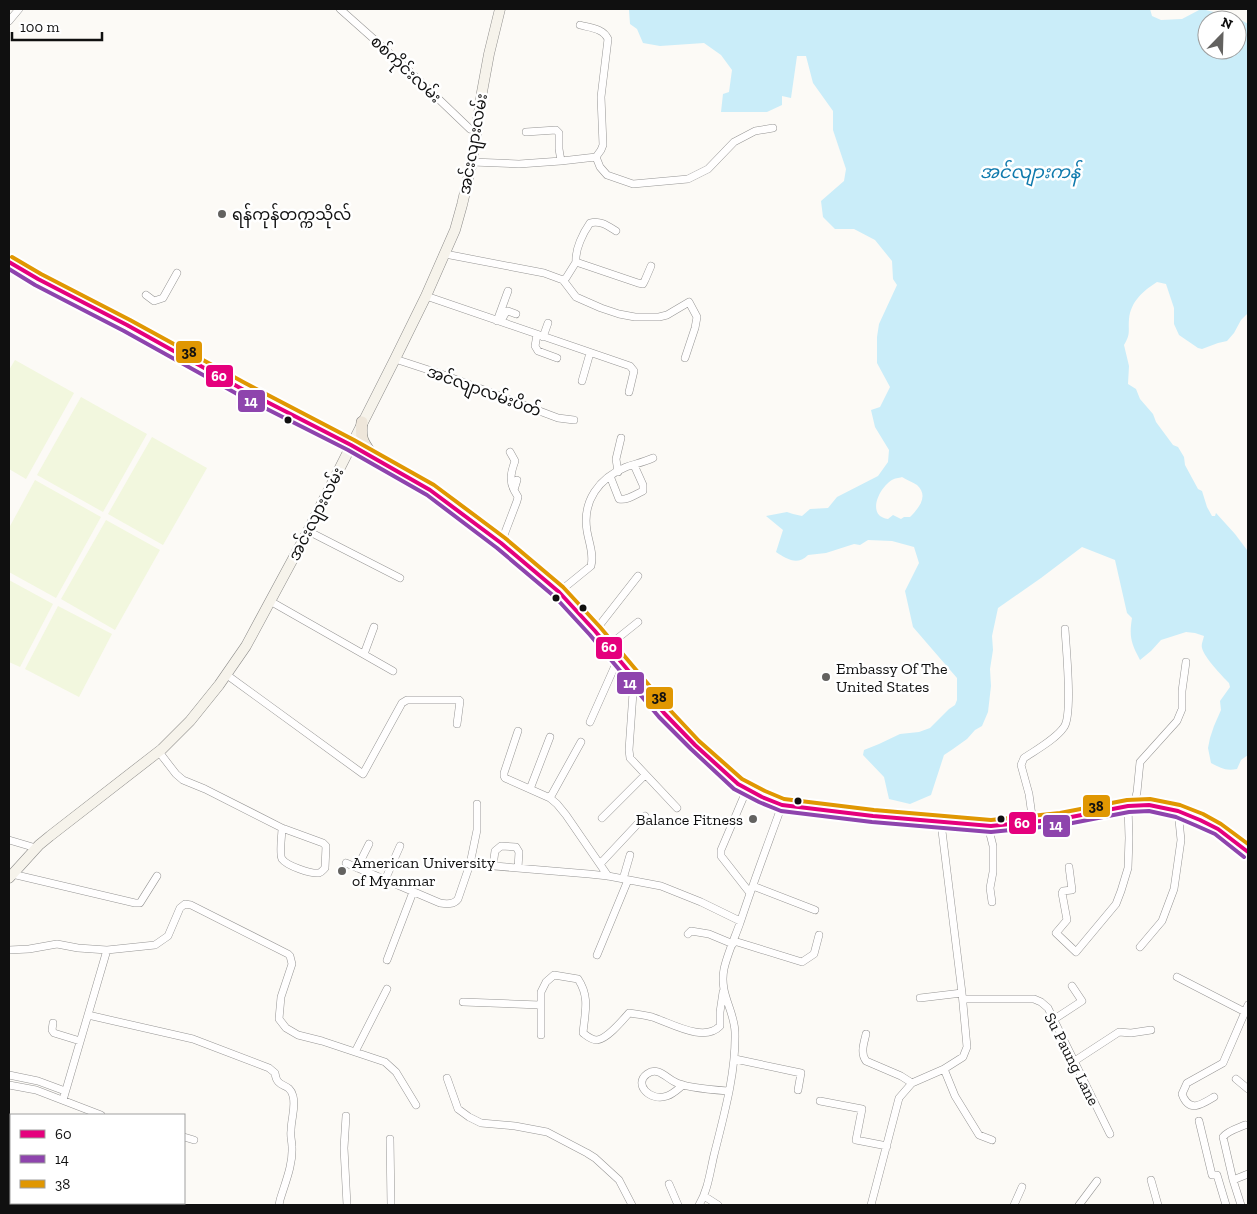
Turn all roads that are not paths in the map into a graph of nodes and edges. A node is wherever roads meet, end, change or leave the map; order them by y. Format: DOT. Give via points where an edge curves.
graph roads {
  1 [pos="20,9"];
  2 [pos="340,9"];
  3 [pos="500,9"];
  4 [pos="9,21"];
  5 [pos="580,25"];
  6 [pos="773,128"];
  7 [pos="470,129"];
  8 [pos="526,132"];
  9 [pos="596,157"];
  10 [pos="561,161"];
  11 [pos="472,162"];
  12 [pos="616,230"];
  13 [pos="445,254"];
  14 [pos="9,262"];
  15 [pos="576,262"];
  16 [pos="650,266"];
  17 [pos="177,273"];
  18 [pos="563,280"];
  19 [pos="508,290"];
  20 [pos="146,295"];
  21 [pos="426,296"];
  22 [pos="516,314"];
  23 [pos="499,321"];
  24 [pos="548,323"];
  25 [pos="540,336"];
  26 [pos="590,353"];
  27 [pos="557,358"];
  28 [pos="685,358"];
  29 [pos="395,359"];
  30 [pos="582,381"];
  31 [pos="629,392"];
  32 [pos="574,420"];
  33 [pos="362,422"];
  34 [pos="621,438"];
  35 [pos="351,445"];
  36 [pos="510,452"];
  37 [pos="653,458"];
  38 [pos="375,459"];
  39 [pos="634,465"];
  40 [pos="618,472"];
  41 [pos="610,476"];
  42 [pos="517,480"];
  43 [pos="514,490"];
  44 [pos="308,531"];
  45 [pos="501,543"];
  46 [pos="638,576"];
  47 [pos="400,578"];
  48 [pos="559,592"];
  49 [pos="270,602"];
  50 [pos="638,622"];
  51 [pos="374,627"];
  52 [pos="595,630"];
  53 [pos="1065,630"];
  54 [pos="608,646"];
  55 [pos="364,654"];
  56 [pos="618,659"];
  57 [pos="1186,662"];
  58 [pos="393,670"];
  59 [pos="227,675"];
  60 [pos="634,678"];
  61 [pos="590,722"];
  62 [pos="457,724"];
  63 [pos="518,731"];
  64 [pos="550,736"];
  65 [pos="581,742"];
  66 [pos="159,752"];
  67 [pos="645,775"];
  68 [pos="530,789"];
  69 [pos="747,789"];
  70 [pos="550,798"];
  71 [pos="477,804"];
  72 [pos="782,805"];
  73 [pos="1131,805"];
  74 [pos="677,808"];
  75 [pos="1178,811"];
  76 [pos="646,816"];
  77 [pos="602,818"];
  78 [pos="1033,822"];
  79 [pos="941,823"];
  80 [pos="988,826"];
  81 [pos="282,828"];
  82 [pos="9,840"];
  83 [pos="370,844"];
  84 [pos="400,846"];
  85 [pos="36,848"];
  86 [pos="1248,852"];
  87 [pos="630,855"];
  88 [pos="346,863"];
  89 [pos="470,864"];
  90 [pos="600,864"];
  91 [pos="493,866"];
  92 [pos="1069,867"];
  93 [pos="357,868"];
  94 [pos="518,868"];
  95 [pos="10,876"];
  96 [pos="157,876"];
  97 [pos="608,876"];
  98 [pos="385,880"];
  99 [pos="626,880"];
  100 [pos="751,889"];
  101 [pos="413,892"];
  102 [pos="992,902"];
  103 [pos="815,910"];
  104 [pos="740,920"];
  105 [pos="688,934"];
  106 [pos="819,935"];
  107 [pos="733,942"];
  108 [pos="1140,946"];
  109 [pos="9,950"];
  110 [pos="107,950"];
  111 [pos="597,955"];
  112 [pos="387,960"];
  113 [pos="1177,977"];
  114 [pos="1072,986"];
  115 [pos="387,989"];
  116 [pos="723,989"];
  117 [pos="963,996"];
  118 [pos="920,998"];
  119 [pos="463,1002"];
  120 [pos="540,1005"];
  121 [pos="1247,1008"];
  122 [pos="88,1015"];
  123 [pos="1053,1020"];
  124 [pos="53,1023"];
  125 [pos="1151,1030"];
  126 [pos="866,1034"];
  127 [pos="541,1035"];
  128 [pos="80,1042"];
  129 [pos="355,1052"];
  130 [pos="735,1059"];
  131 [pos="1073,1062"];
  132 [pos="944,1069"];
  133 [pos="9,1075"];
  134 [pos="447,1078"];
  135 [pos="1236,1079"];
  136 [pos="912,1083"];
  137 [pos="9,1085"];
  138 [pos="683,1085"];
  139 [pos="1248,1089"];
  140 [pos="798,1090"];
  141 [pos="65,1091"];
  142 [pos="729,1092"];
  143 [pos="1214,1097"];
  144 [pos="63,1100"];
  145 [pos="820,1101"];
  146 [pos="416,1105"];
  147 [pos="98,1114"];
  148 [pos="346,1116"];
  149 [pos="1199,1120"];
  150 [pos="1245,1125"];
  151 [pos="1110,1134"];
  152 [pos="185,1137"];
  153 [pos="390,1139"];
  154 [pos="194,1140"];
  155 [pos="992,1140"];
  156 [pos="887,1146"];
  157 [pos="1248,1174"];
  158 [pos="1151,1180"];
  159 [pos="1233,1180"];
  160 [pos="1097,1182"];
  161 [pos="669,1184"];
  162 [pos="1022,1188"];
  163 [pos="704,1196"];
  164 [pos="279,1205"];
  165 [pos="347,1205"];
  166 [pos="390,1205"];
  167 [pos="632,1205"];
  168 [pos="678,1205"];
  169 [pos="698,1205"];
  170 [pos="718,1205"];
  171 [pos="871,1205"];
  172 [pos="1014,1205"];
  173 [pos="1079,1205"];
  174 [pos="1158,1205"];
  175 [pos="1226,1205"];
  176 [pos="1241,1205"];
  1 -- 4 [label="street"];
  2 -- 7 [label="street, စစ်ကိုင်းလမ်း"];
  3 -- 11 [label="main road, အင်းလျားလမ်း"];
  5 -- 9 [label="street" via="602,31 608,39 601,97 602,145"];
  6 -- 9 [label="street" via="754,131 734,142 708,169 688,180 633,184 607,175"];
  8 -- 10 [label="street" via="556,130"];
  9 -- 10 [label="street"];
  10 -- 11 [label="street" via="519,164"];
  11 -- 13 [label="main road, အင်းလျားလမ်း" via="455,230"];
  12 -- 15 [label="street" via="602,223 590,223"];
  13 -- 18 [label="street" via="544,273"];
  13 -- 21 [label="main road, အင်းလျားလမ်း"];
  14 -- 35 [label="main road"];
  15 -- 16 [label="street" via="638,284 646,280"];
  15 -- 18 [label="street"];
  17 -- 20 [label="street" via="163,298 154,301"];
  18 -- 28 [label="street" via="576,297 635,317 667,315 689,302 697,317"];
  19 -- 23 [label="street"];
  21 -- 23 [label="street"];
  21 -- 29 [label="main road, အင်းလျားလမ်း"];
  22 -- 23 [label="street" via="508,311"];
  23 -- 25 [label="street"];
  24 -- 25 [label="street"];
  25 -- 26 [label="street"];
  25 -- 27 [label="street" via="535,346 538,352"];
  26 -- 30 [label="street"];
  26 -- 31 [label="street" via="630,366 634,371"];
  29 -- 32 [label="street, အင်လျာလမ်းပိတ်" via="558,418"];
  29 -- 33 [label="main road, အင်းလျားလမ်း"];
  33 -- 35 [label="main road, အင်းလျားလမ်း"];
  33 -- 38 [label="main road" via="362,441"];
  34 -- 40 [label="street" via="616,459"];
  35 -- 38 [label="main road"];
  35 -- 44 [label="main road, အင်းလျားလမ်း"];
  36 -- 43 [label="street" via="515,461 510,475"];
  37 -- 39 [label="street"];
  38 -- 45 [label="main road" via="430,490"];
  39 -- 40 [label="street"];
  39 -- 41 [label="street" via="644,485 643,491 628,499 619,499"];
  40 -- 41 [label="street"];
  41 -- 48 [label="street" via="596,489 586,516 593,560 591,566"];
  42 -- 43 [label="street"];
  43 -- 45 [label="street" via="518,497"];
  44 -- 47 [label="street"];
  44 -- 49 [label="main road, အင်းလျားလမ်း"];
  45 -- 48 [label="main road"];
  46 -- 52 [label="street"];
  48 -- 52 [label="main road"];
  49 -- 55 [label="street"];
  49 -- 59 [label="main road, အင်းလျားလမ်း"];
  50 -- 54 [label="street"];
  51 -- 55 [label="street"];
  52 -- 54 [label="main road"];
  53 -- 78 [label="street" via="1066,726 1024,758 1021,764"];
  54 -- 56 [label="main road"];
  55 -- 58 [label="street"];
  56 -- 60 [label="main road"];
  56 -- 61 [label="street"];
  57 -- 73 [label="street" via="1182,709 1177,721 1140,762 1137,792"];
  59 -- 62 [label="street" via="362,774 402,703 408,700 459,700"];
  59 -- 66 [label="main road, အင်းလျားလမ်း" via="190,721"];
  60 -- 67 [label="street" via="628,750 630,758"];
  60 -- 69 [label="main road" via="716,765"];
  63 -- 68 [label="street" via="504,776"];
  64 -- 68 [label="street"];
  65 -- 70 [label="street"];
  66 -- 81 [label="street" via="183,780"];
  66 -- 85 [label="main road, အင်းလျားလမ်း"];
  67 -- 74 [label="street"];
  67 -- 77 [label="street"];
  68 -- 70 [label="street"];
  69 -- 72 [label="main road"];
  69 -- 100 [label="street" via="721,856"];
  70 -- 90 [label="street"];
  71 -- 89 [label="street" via="477,830"];
  72 -- 79 [label="main road"];
  72 -- 100 [label="street"];
  73 -- 75 [label="main road"];
  73 -- 78 [label="main road"];
  73 -- 92 [label="street" via="1124,886 1116,904 1076,952 1056,933 1067,920 1062,892 1072,890"];
  75 -- 86 [label="main road" via="1218,829"];
  75 -- 108 [label="street" via="1180,840 1174,889 1162,921"];
  76 -- 90 [label="street"];
  78 -- 80 [label="main road"];
  79 -- 80 [label="main road"];
  79 -- 117 [label="street"];
  80 -- 102 [label="street" via="993,846"];
  81 -- 81 [label="street" via="323,843 326,846 325,868 318,873 310,872 284,861 281,856"];
  82 -- 85 [label="street"];
  83 -- 93 [label="street"];
  84 -- 98 [label="street"];
  85 -- 95 [label="main road, အင်းလျားလမ်း"];
  87 -- 99 [label="street"];
  88 -- 93 [label="street"];
  89 -- 91 [label="street"];
  89 -- 101 [label="street" via="456,902 440,903"];
  90 -- 97 [label="street"];
  91 -- 94 [label="street"];
  91 -- 94 [label="street" via="496,850 501,846 516,847 519,852"];
  93 -- 98 [label="street"];
  94 -- 97 [label="street"];
  95 -- 96 [label="street" via="135,903 140,903"];
  97 -- 99 [label="street"];
  98 -- 101 [label="street"];
  99 -- 104 [label="street" via="661,886"];
  99 -- 111 [label="street"];
  100 -- 103 [label="street"];
  100 -- 104 [label="street"];
  101 -- 112 [label="street"];
  104 -- 107 [label="street"];
  105 -- 107 [label="street" via="709,934"];
  106 -- 107 [label="street" via="814,954 802,962"];
  107 -- 116 [label="street" via="724,970"];
  109 -- 110 [label="street" via="57,944"];
  110 -- 122 [label="street"];
  110 -- 129 [label="street" via="155,945 168,936 180,908 185,904 191,906 288,954 292,964 281,997 279,1019 298,1035"];
  113 -- 121 [label="street"];
  114 -- 123 [label="street" via="1082,1001"];
  115 -- 129 [label="street"];
  116 -- 120 [label="street" via="720,1026 716,1031 704,1033 628,1013 605,1037 599,1040 590,1038 583,1033 586,998 578,979 554,975 541,992"];
  116 -- 130 [label="street" via="735,1030"];
  117 -- 118 [label="street, Su Paung Lane"];
  117 -- 123 [label="street, Su Paung Lane" via="1034,999 1048,1008"];
  117 -- 132 [label="street" via="967,1047 963,1057"];
  119 -- 120 [label="street"];
  120 -- 127 [label="street"];
  121 -- 143 [label="street" via="1223,1063 1187,1083 1182,1094 1191,1105 1199,1106"];
  122 -- 128 [label="street"];
  122 -- 164 [label="street" via="193,1039 275,1072 276,1080 290,1089 294,1110 290,1132 290,1169"];
  123 -- 131 [label="street, Su Paung Lane"];
  124 -- 128 [label="street" via="54,1033"];
  125 -- 131 [label="street" via="1131,1034 1119,1032"];
  126 -- 136 [label="street" via="863,1056 866,1060"];
  128 -- 141 [label="street"];
  129 -- 146 [label="street" via="385,1062 396,1072"];
  130 -- 140 [label="street" via="800,1073"];
  130 -- 142 [label="street"];
  131 -- 151 [label="street, Su Paung Lane"];
  132 -- 136 [label="street"];
  132 -- 155 [label="street" via="955,1096 979,1135"];
  133 -- 141 [label="street"];
  134 -- 167 [label="street" via="458,1109 469,1117 481,1123 547,1132 587,1153 619,1180"];
  135 -- 139 [label="street"];
  136 -- 156 [label="street" via="899,1098"];
  137 -- 144 [label="street"];
  138 -- 138 [label="street" via="656,1071 646,1074 643,1079 645,1091 650,1096 667,1096"];
  138 -- 142 [label="street"];
  141 -- 144 [label="street"];
  142 -- 163 [label="street"];
  144 -- 147 [label="street"];
  145 -- 156 [label="street" via="862,1109 856,1140"];
  148 -- 165 [label="street"];
  149 -- 175 [label="street" via="1212,1175 1217,1175"];
  150 -- 159 [label="street" via="1223,1137"];
  152 -- 154 [label="street"];
  153 -- 166 [label="street"];
  156 -- 171 [label="street"];
  157 -- 159 [label="street"];
  158 -- 174 [label="street"];
  159 -- 176 [label="street"];
  160 -- 173 [label="street"];
  161 -- 168 [label="street"];
  162 -- 172 [label="street"];
  163 -- 169 [label="street"];
  163 -- 170 [label="street"];
}
